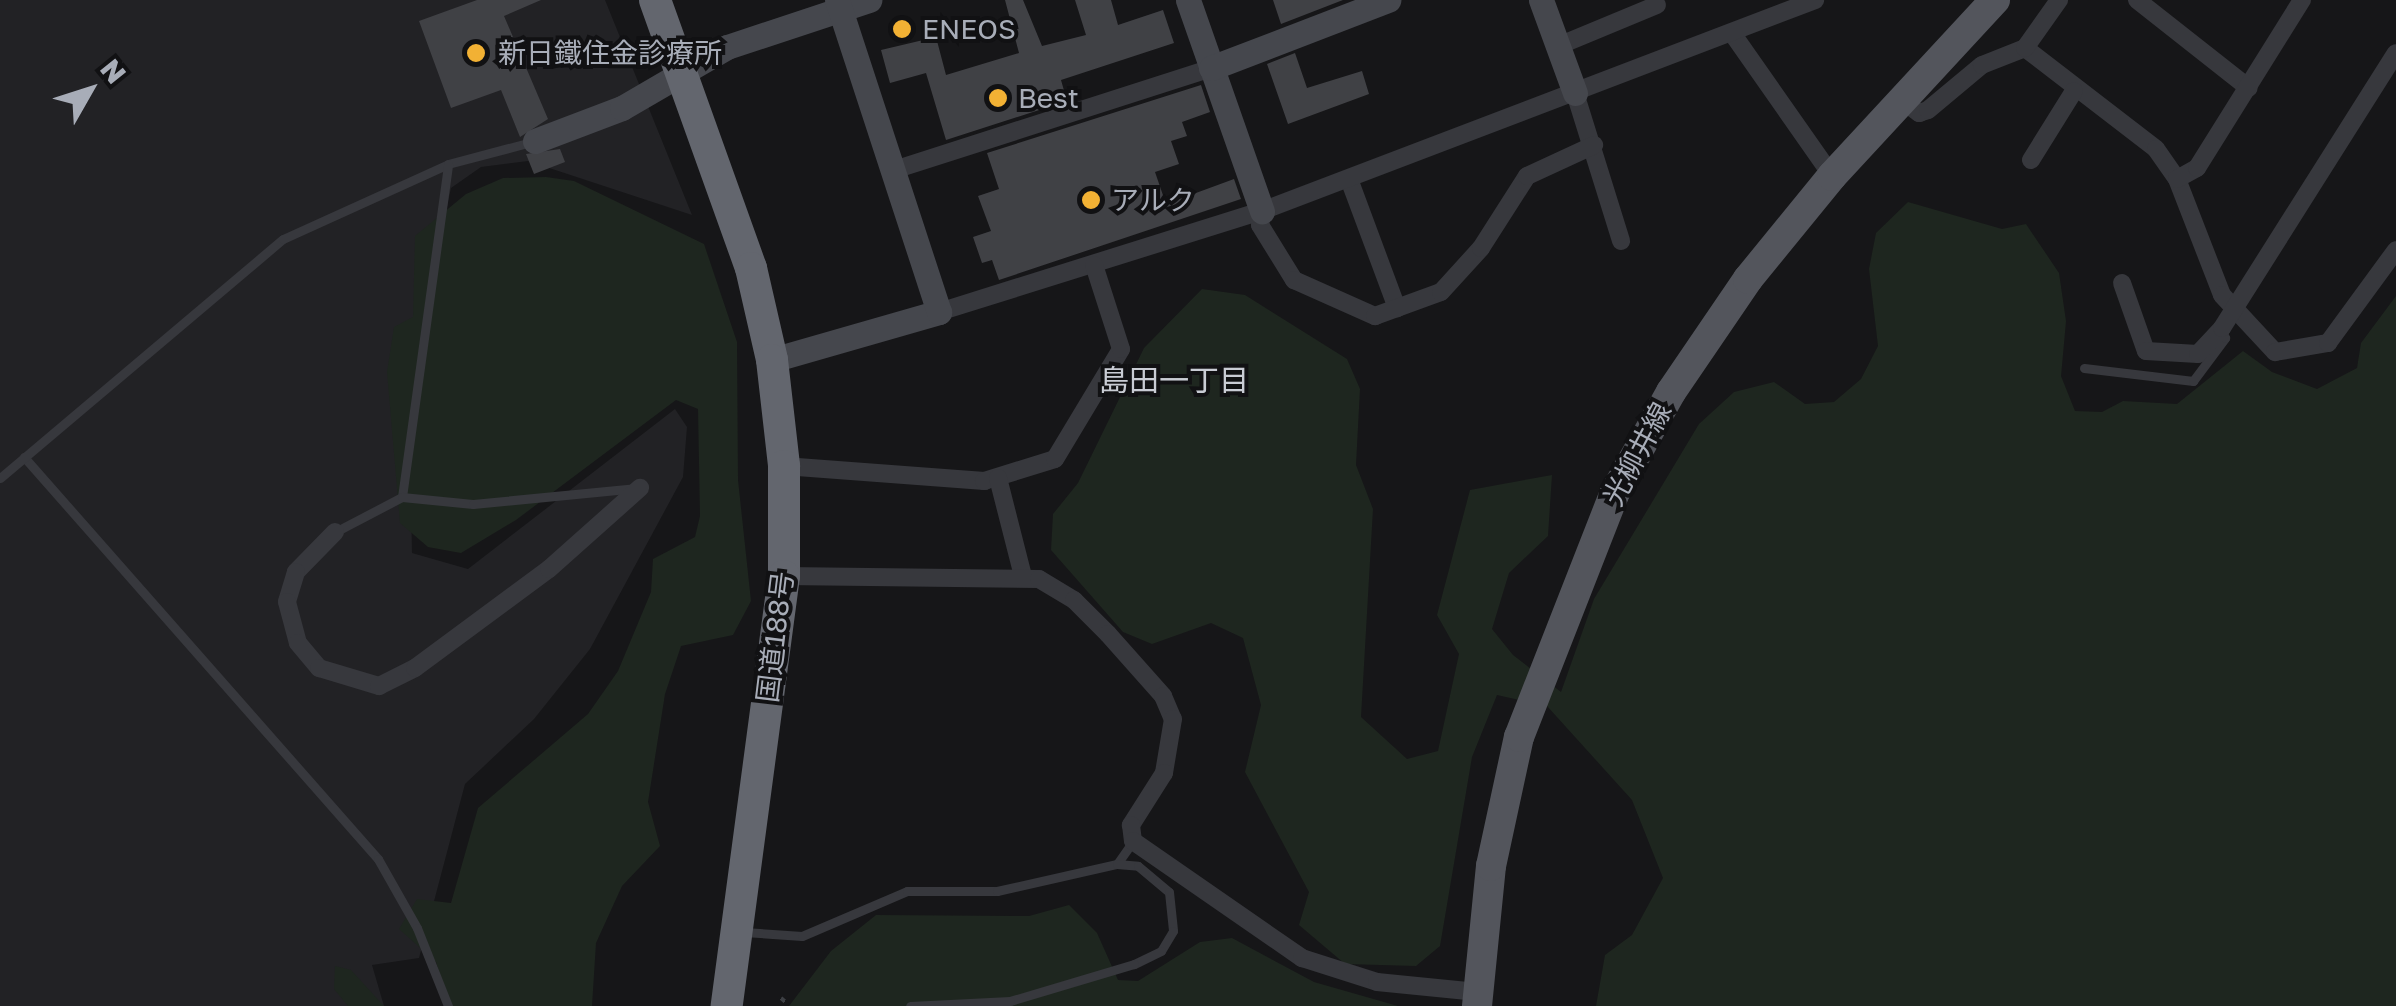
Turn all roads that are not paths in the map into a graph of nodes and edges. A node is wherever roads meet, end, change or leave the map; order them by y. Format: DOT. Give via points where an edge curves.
graph roads {
  1 [pos="632,0"];
  2 [pos="655,0"];
  3 [pos="869,0"];
  4 [pos="1188,0"];
  5 [pos="1388,0"];
  6 [pos="1541,0"];
  7 [pos="1814,0"];
  8 [pos="1995,0"];
  9 [pos="2059,0"];
  10 [pos="2137,0"];
  11 [pos="2302,0"];
  12 [pos="839,4"];
  13 [pos="1657,5"];
  14 [pos="1732,32"];
  15 [pos="1558,46"];
  16 [pos="2025,48"];
  17 [pos="2396,53"];
  18 [pos="1211,68"];
  19 [pos="674,78"];
  20 [pos="2248,88"];
  21 [pos="2074,91"];
  22 [pos="1575,93"];
  23 [pos="1900,99"];
  24 [pos="535,140"];
  25 [pos="1594,144"];
  26 [pos="2031,160"];
  27 [pos="448,164"];
  28 [pos="894,170"];
  29 [pos="1832,176"];
  30 [pos="1348,179"];
  31 [pos="2177,179"];
  32 [pos="1262,211"];
  33 [pos="1622,241"];
  34 [pos="2396,250"];
  35 [pos="1094,265"];
  36 [pos="2122,282"];
  37 [pos="1397,308"];
  38 [pos="938,312"];
  39 [pos="2232,312"];
  40 [pos="2222,328"];
  41 [pos="772,360"];
  42 [pos="2084,368"];
  43 [pos="24,457"];
  44 [pos="784,466"];
  45 [pos="0,478"];
  46 [pos="998,478"];
  47 [pos="640,488"];
  48 [pos="402,497"];
  49 [pos="335,532"];
  50 [pos="784,576"];
  51 [pos="1023,576"];
  52 [pos="1133,841"];
  53 [pos="1117,864"];
  54 [pos="736,931"];
  55 [pos="1478,999"];
  56 [pos="448,1006"];
  57 [pos="727,1006"];
  58 [pos="910,1006"];
  1 -- 19 [label="highway, 国道188号"];
  2 -- 19 [label="highway, 国道188号"];
  3 -- 12 [label="street"];
  4 -- 18 [label="street"];
  5 -- 18 [label="street"];
  6 -- 15 [label="street"];
  7 -- 14 [label="street"];
  8 -- 23 [label="main road, 光柳井線"];
  9 -- 16 [label="street"];
  10 -- 20 [label="street"];
  11 -- 20 [label="street"];
  12 -- 19 [label="street" via="728,47"];
  12 -- 28 [label="street"];
  13 -- 15 [label="street"];
  14 -- 22 [label="street"];
  14 -- 29 [label="street"];
  15 -- 22 [label="street"];
  16 -- 21 [label="street"];
  16 -- 23 [label="street" via="1982,65 1928,110 1919,113"];
  17 -- 39 [label="street"];
  18 -- 28 [label="street"];
  18 -- 32 [label="street"];
  19 -- 24 [label="street" via="622,108"];
  19 -- 41 [label="highway, 国道188号" via="752,268"];
  20 -- 31 [label="street" via="2197,168"];
  21 -- 26 [label="street"];
  21 -- 31 [label="street" via="2156,150"];
  22 -- 25 [label="street"];
  22 -- 30 [label="street"];
  23 -- 29 [label="main road, 光柳井線"];
  24 -- 27 [label="lane"];
  25 -- 33 [label="street"];
  25 -- 37 [label="street" via="1527,176 1460,276 1441,292"];
  27 -- 43 [label="lane" via="283,238"];
  27 -- 48 [label="lane"];
  28 -- 38 [label="street"];
  29 -- 55 [label="main road, 光柳井線" via="1748,279 1670,392 1614,494 1569,598 1519,737 1491,866"];
  30 -- 32 [label="street"];
  30 -- 37 [label="street"];
  31 -- 39 [label="street"];
  32 -- 35 [label="street"];
  32 -- 37 [label="street" via="1260,225 1294,280 1365,316"];
  34 -- 39 [label="street" via="2328,343 2275,352"];
  35 -- 38 [label="street"];
  35 -- 46 [label="street" via="1121,348 1055,459"];
  36 -- 40 [label="street" via="2146,351 2198,354"];
  38 -- 41 [label="street"];
  39 -- 40 [label="street"];
  40 -- 42 [label="lane" via="2225,338 2193,381"];
  41 -- 44 [label="highway, 国道188号"];
  43 -- 45 [label="lane"];
  43 -- 56 [label="lane" via="378,859 417,928"];
  44 -- 46 [label="street"];
  44 -- 50 [label="highway, 国道188号"];
  46 -- 51 [label="street"];
  47 -- 48 [label="lane" via="473,504"];
  47 -- 49 [label="street" via="549,569 416,668 379,686 320,668 298,643 287,602 296,572"];
  48 -- 49 [label="lane"];
  50 -- 51 [label="street"];
  50 -- 54 [label="highway, 国道188号"];
  51 -- 52 [label="street" via="1074,600 1163,696 1173,718 1169,758 1131,825"];
  52 -- 53 [label="lane"];
  52 -- 55 [label="street" via="1302,958 1377,982"];
  53 -- 54 [label="lane" via="997,891 907,891 802,936"];
  53 -- 58 [label="lane" via="1138,866 1169,892 1173,931 1160,951 1010,1001"];
  54 -- 57 [label="highway, 国道188号"];
}
